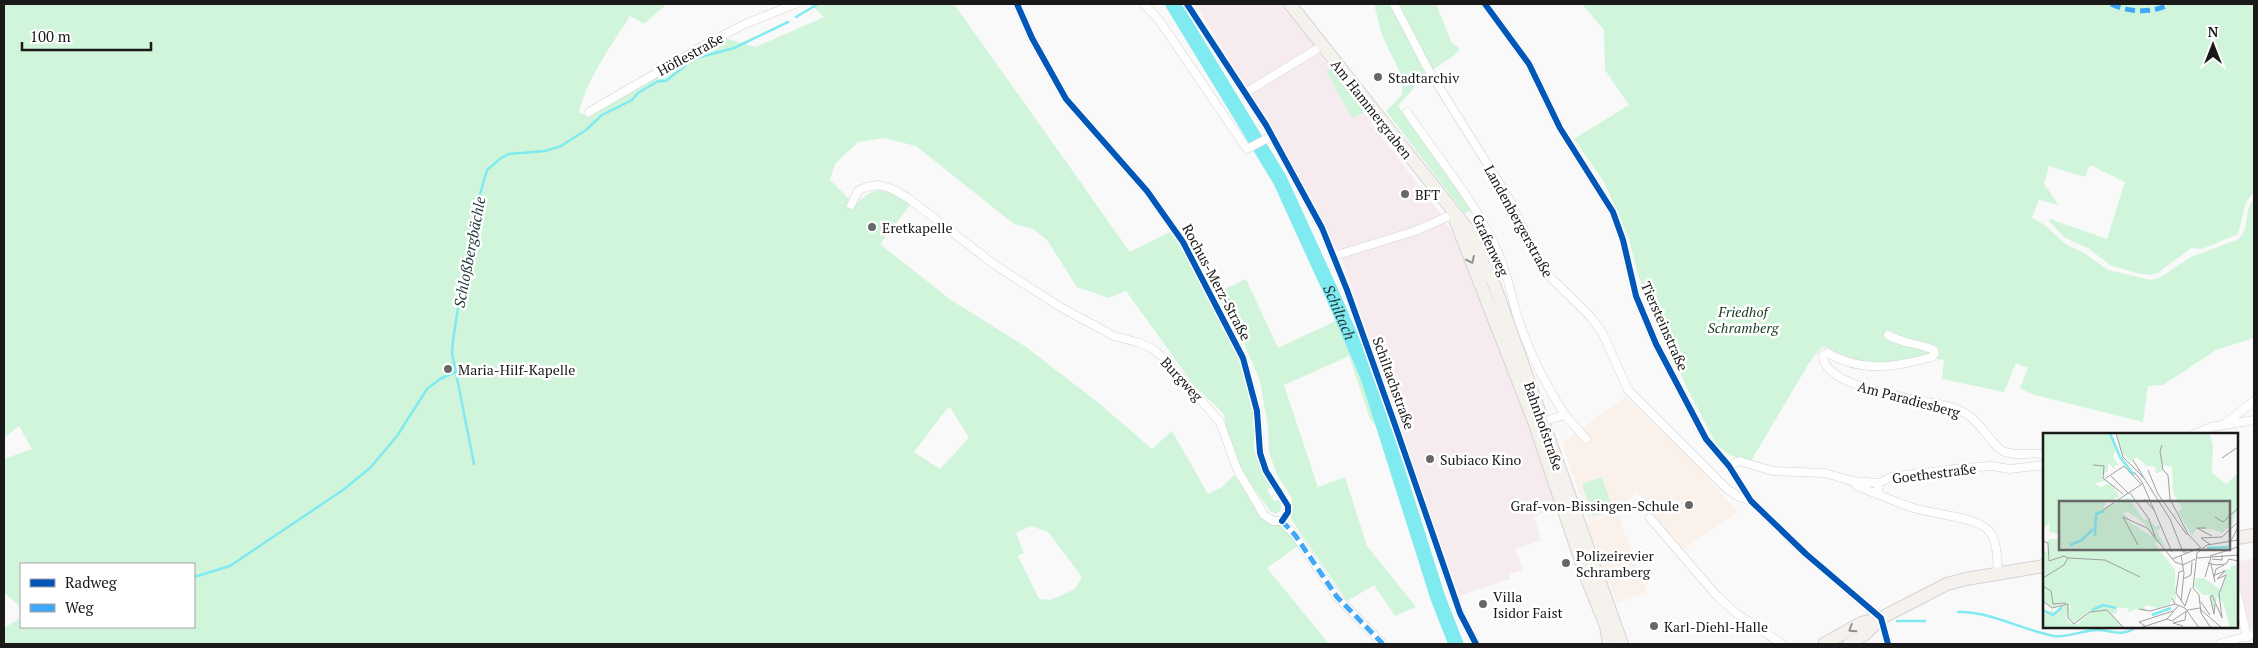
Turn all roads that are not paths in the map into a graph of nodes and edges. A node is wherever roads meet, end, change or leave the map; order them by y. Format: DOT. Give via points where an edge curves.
graph roads {
  1 [pos="795,4"];
  2 [pos="1017,4"];
  3 [pos="1144,4"];
  4 [pos="1187,4"];
  5 [pos="1290,4"];
  6 [pos="1394,4"];
  7 [pos="1484,4"];
  8 [pos="1322,46"];
  9 [pos="1245,93"];
  10 [pos="589,112"];
  11 [pos="1407,112"];
  12 [pos="1269,138"];
  13 [pos="851,204"];
  14 [pos="1454,214"];
  15 [pos="1334,256"];
  16 [pos="1888,335"];
  17 [pos="2254,401"];
  18 [pos="1565,415"];
  19 [pos="2254,420"];
  20 [pos="1539,423"];
  21 [pos="2225,425"];
  22 [pos="2196,433"];
  23 [pos="1586,439"];
  24 [pos="2043,454"];
  25 [pos="2043,465"];
  26 [pos="1729,466"];
  27 [pos="1852,481"];
  28 [pos="1879,483"];
  29 [pos="1877,494"];
  30 [pos="1751,501"];
  31 [pos="1650,518"];
  32 [pos="1282,521"];
  33 [pos="2254,535"];
  34 [pos="2238,538"];
  35 [pos="2043,566"];
  36 [pos="1998,573"];
  37 [pos="2238,596"];
  38 [pos="1881,618"];
  39 [pos="2250,635"];
  40 [pos="1383,644"];
  41 [pos="1476,644"];
  42 [pos="1609,644"];
  43 [pos="1622,644"];
  44 [pos="1782,644"];
  45 [pos="1824,644"];
  46 [pos="1849,644"];
  47 [pos="1888,644"];
  48 [pos="2220,644"];
  1 -- 10 [label="street, Höflestraße" via="710,42"];
  2 -- 32 [label="street, Rochus-Merz-Straße" via="1066,99 1168,219 1235,340 1257,411 1260,453 1266,471 1288,506"];
  3 -- 12 [label="street" via="1159,20 1247,149"];
  4 -- 9 [label="street, Schiltachstraße"];
  5 -- 8 [label="main road, Am Hammergraben"];
  6 -- 30 [label="street, Landenbergerstraße" via="1428,69 1508,197 1544,271 1602,332 1628,390 1726,488"];
  7 -- 26 [label="street, Tiersteinstraße" via="1529,64 1560,128 1613,212 1636,296 1656,344 1706,439"];
  8 -- 9 [label="street"];
  8 -- 14 [label="main road, Am Hammergraben"];
  9 -- 12 [label="street, Schiltachstraße"];
  11 -- 18 [label="street, Grafenweg" via="1487,232 1501,260 1534,362"];
  12 -- 15 [label="street, Schiltachstraße" via="1312,207"];
  13 -- 32 [label="street, Burgweg" via="858,191 866,187 892,188 1042,296 1095,328 1153,349 1220,422 1237,469 1264,515 1273,521"];
  14 -- 15 [label="street" via="1415,231"];
  14 -- 20 [label="main road, Bahnhofstraße" via="1461,238"];
  15 -- 41 [label="street, Schiltachstraße" via="1460,613"];
  16 -- 24 [label="street, Am Paradiesberg" via="1905,343 1929,347 1935,353 1919,361 1881,366 1858,367 1828,353 1823,355 1823,360 1847,381 1965,414 2004,451"];
  17 -- 21 [label="street"];
  18 -- 20 [label="street"];
  18 -- 23 [label="street, Grafenweg"];
  19 -- 21 [label="street"];
  20 -- 42 [label="main road, Bahnhofstraße" via="1584,570 1606,626"];
  20 -- 43 [label="main road, Bahnhofstraße"];
  21 -- 22 [label="street"];
  25 -- 28 [label="street, Goethestraße" via="2010,469 1991,466 1963,468 1891,477"];
  26 -- 27 [label="street" via="1739,461 1772,471 1825,472"];
  26 -- 30 [label="street, Tiersteinstraße"];
  27 -- 28 [label="street"];
  27 -- 29 [label="street"];
  28 -- 29 [label="street, Goethestraße"];
  29 -- 36 [label="street, Goethestraße" via="1916,509 1987,528 1995,543"];
  30 -- 38 [label="street, Tiersteinstraße" via="1806,554"];
  31 -- 44 [label="street" via="1717,596"];
  32 -- 40 [label="street, Burgweg" via="1337,596"];
  33 -- 34 [label="main road"];
  35 -- 36 [label="main road"];
  36 -- 38 [label="main road" via="1947,584"];
  37 -- 39 [label="street"];
  38 -- 45 [label="main road, one-way" via="1862,623"];
  38 -- 46 [label="main road"];
  38 -- 47 [label="street"];
  39 -- 48 [label="street"];
}
